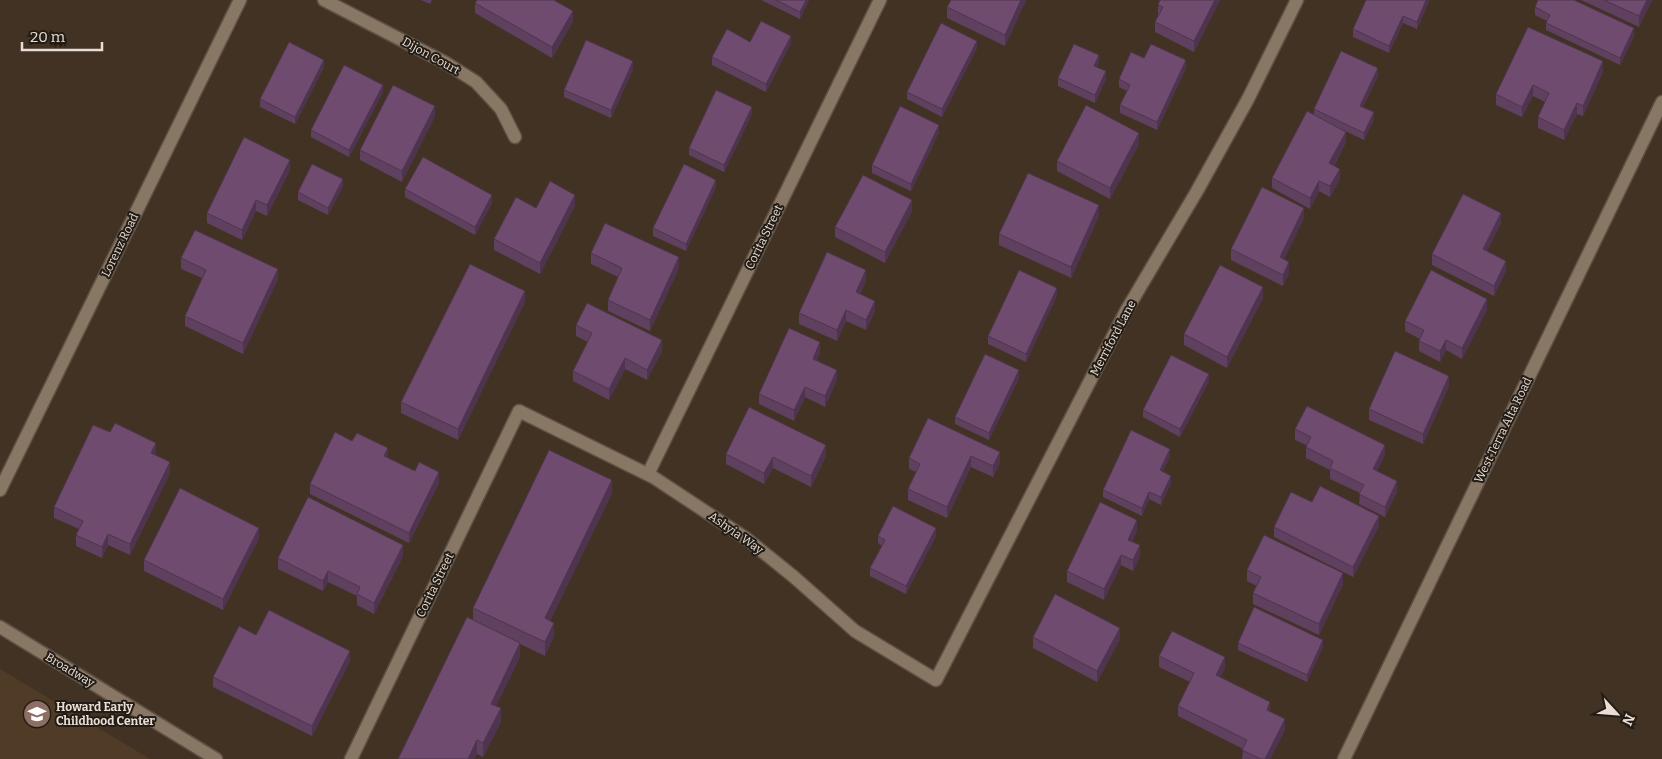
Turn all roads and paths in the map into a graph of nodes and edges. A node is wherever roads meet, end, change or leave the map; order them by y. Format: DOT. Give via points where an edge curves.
graph roads {
  1 [pos="240,0"];
  2 [pos="324,0"];
  3 [pos="880,0"];
  4 [pos="1297,0"];
  5 [pos="1662,102"];
  6 [pos="515,136"];
  7 [pos="520,411"];
  8 [pos="648,474"];
  9 [pos="0,490"];
  10 [pos="0,627"];
  11 [pos="936,680"];
  12 [pos="216,759"];
  13 [pos="351,759"];
  14 [pos="1344,759"];
  1 -- 9 [label="street, Lorenz Road"];
  2 -- 6 [label="street, Dijon Court" via="476,82 501,109"];
  3 -- 8 [label="street, Corita Street"];
  4 -- 11 [label="street, Merriford Lane" via="1248,99 1126,311"];
  5 -- 14 [label="street, West Terra Alta Road"];
  7 -- 8 [label="street, Ashyia Way"];
  7 -- 13 [label="street, Corita Street"];
  8 -- 11 [label="street, Ashyia Way" via="747,538 855,632"];
  10 -- 12 [label="street, Broadway"];
}
